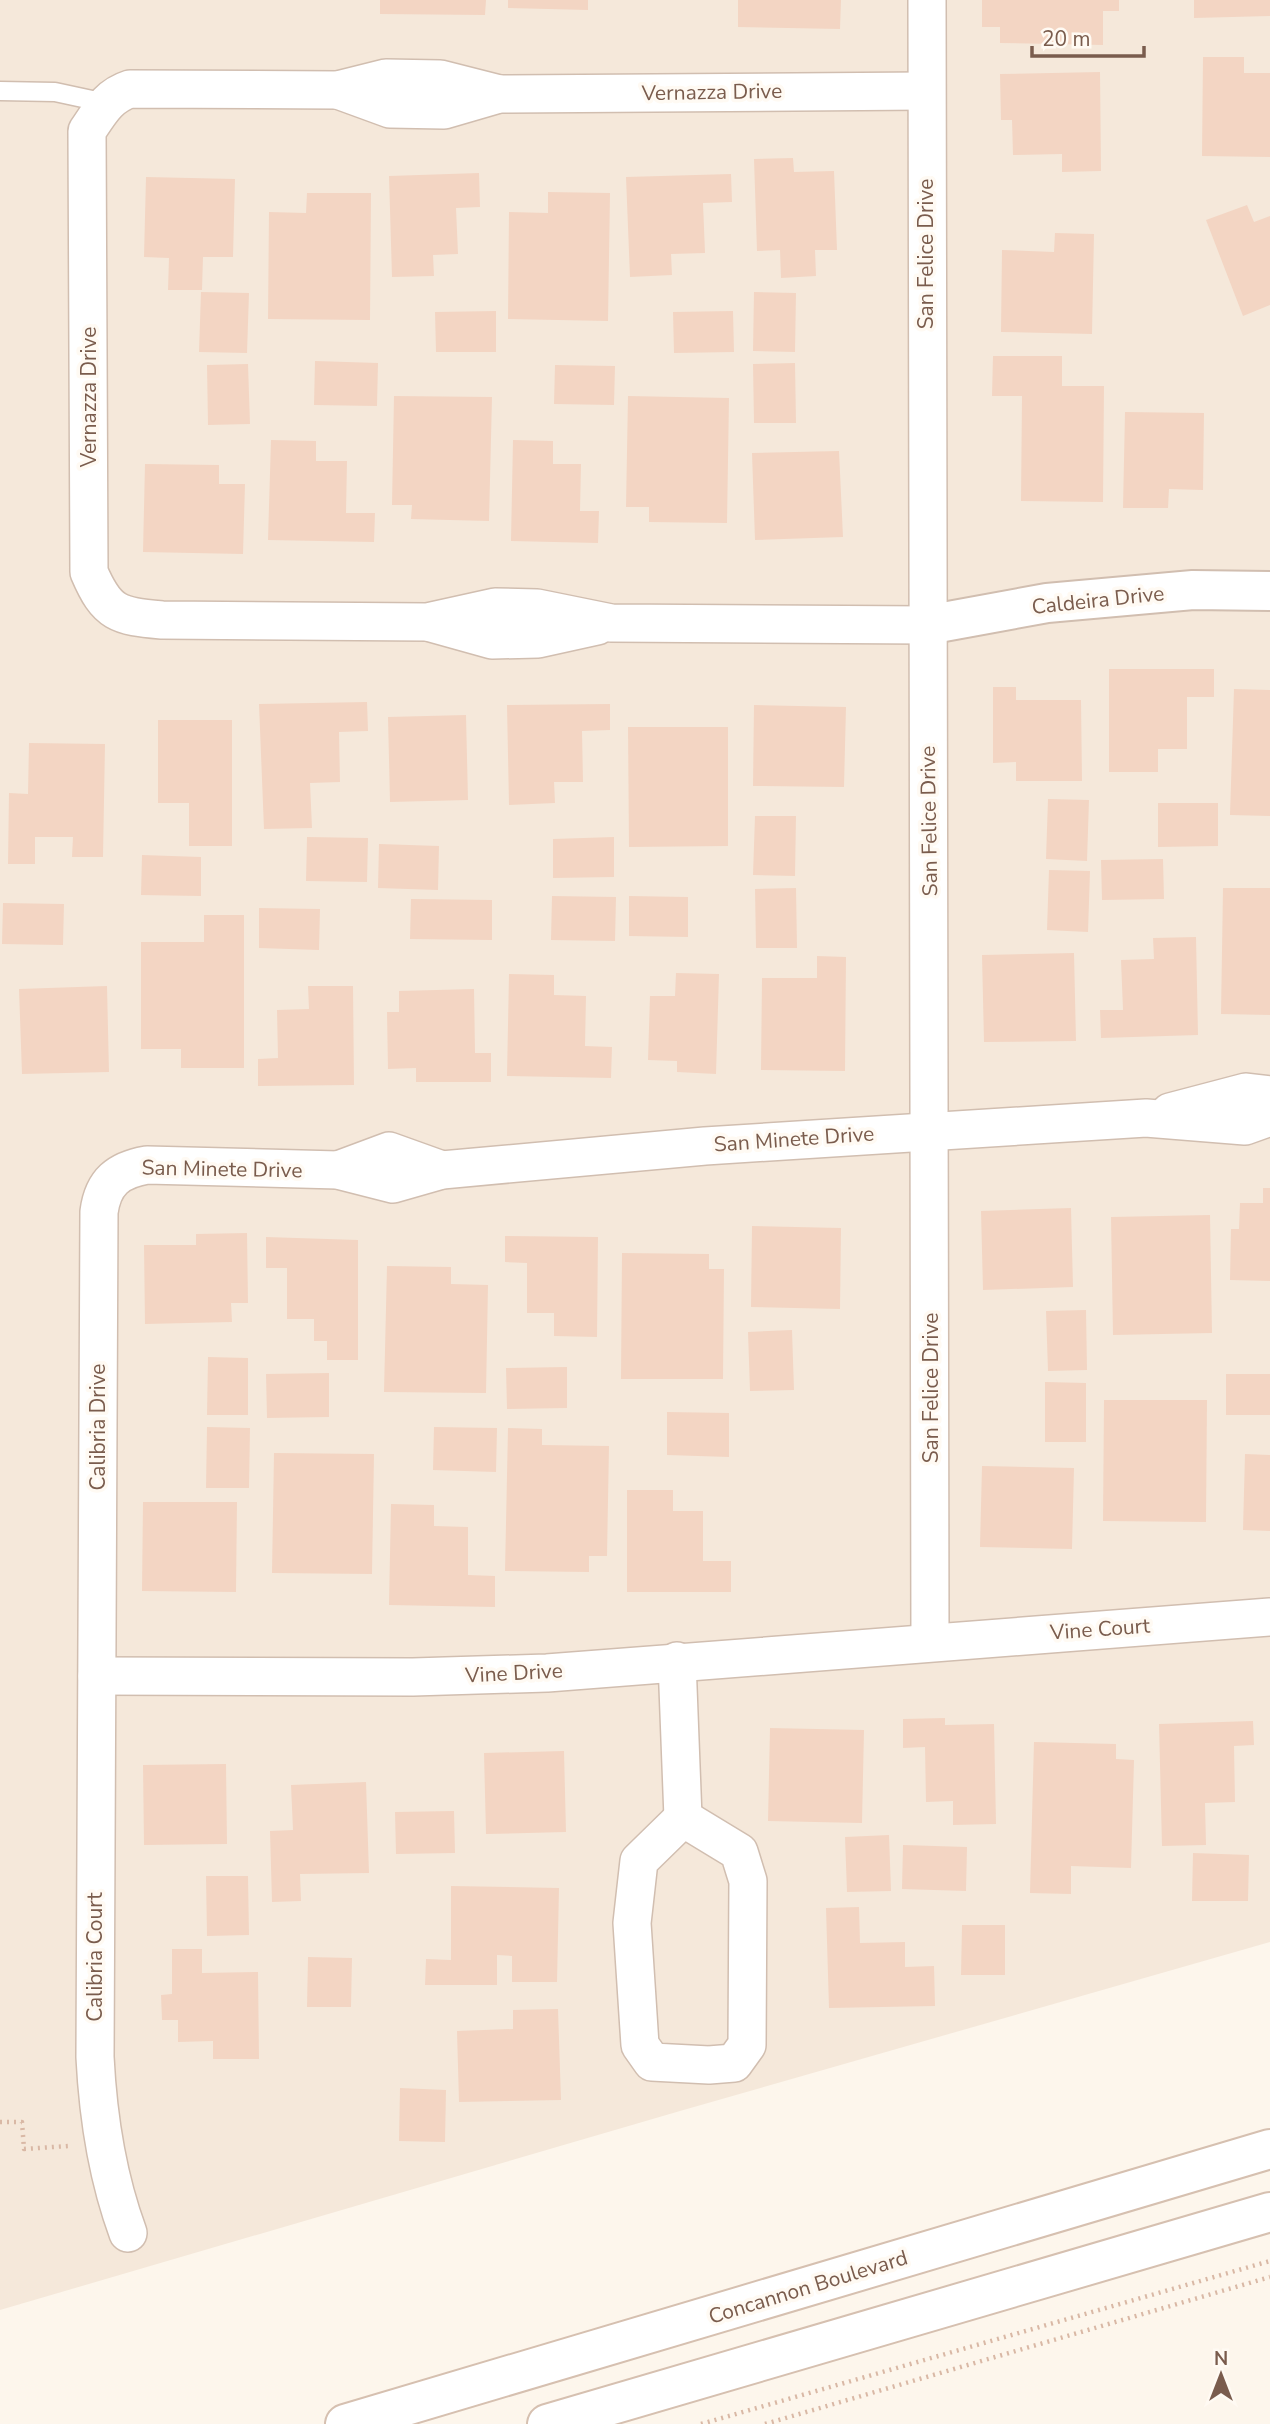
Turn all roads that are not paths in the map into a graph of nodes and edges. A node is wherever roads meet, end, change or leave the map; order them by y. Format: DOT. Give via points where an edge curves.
graph roads {
  1 [pos="927,0"];
  2 [pos="926,90"];
  3 [pos="0,91"];
  4 [pos="106,103"];
  5 [pos="1270,591"];
  6 [pos="927,625"];
  7 [pos="1270,1096"];
  8 [pos="1270,1117"];
  9 [pos="1146,1118"];
  10 [pos="931,1129"];
  11 [pos="110,1180"];
  12 [pos="1270,1617"];
  13 [pos="930,1642"];
  14 [pos="677,1661"];
  15 [pos="97,1676"];
  16 [pos="683,1818"];
  17 [pos="1270,2149"];
  18 [pos="1270,2212"];
  19 [pos="128,2233"];
  20 [pos="345,2424"];
  21 [pos="547,2424"];
  1 -- 2 [label="street, San Felice Drive"];
  2 -- 4 [label="street, Vernazza Drive" via="499,94 440,79 386,78 338,90 130,89 114,94"];
  2 -- 6 [label="street, San Felice Drive"];
  3 -- 4 [label="lane" via="55,92"];
  4 -- 6 [label="street, Vernazza Drive" via="87,131 89,572 116,612 126,617 427,622 492,640 538,639 611,623"];
  5 -- 6 [label="main road, Caldeira Drive" via="1193,590 1047,603"];
  6 -- 10 [label="street, San Felice Drive"];
  7 -- 9 [label="street, San Minete Drive" via="1246,1092"];
  8 -- 9 [label="street, San Minete Drive" via="1245,1126"];
  9 -- 10 [label="street, San Minete Drive"];
  10 -- 11 [label="street, San Minete Drive" via="442,1170 389,1151 338,1170 148,1165 127,1168"];
  10 -- 13 [label="street, San Felice Drive"];
  11 -- 15 [label="street, Calibria Drive" via="99,1213"];
  12 -- 13 [label="street, Vine Court"];
  13 -- 14 [label="street, Vine Drive"];
  14 -- 15 [label="street, Vine Drive" via="547,1673 413,1677"];
  14 -- 16 [label="street"];
  15 -- 19 [label="street, Calibria Court" via="96,2088 114,2197"];
  16 -- 16 [label="street" via="639,1861 632,1923 640,2045 652,2062 734,2063 747,2045 748,1881 739,1852"];
  17 -- 20 [label="main road, Concannon Boulevard"];
  18 -- 21 [label="main road"];
}
